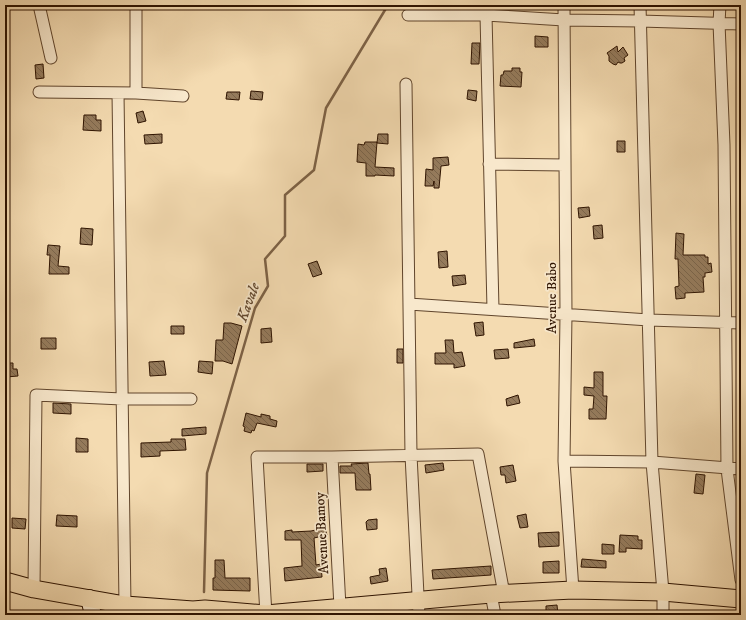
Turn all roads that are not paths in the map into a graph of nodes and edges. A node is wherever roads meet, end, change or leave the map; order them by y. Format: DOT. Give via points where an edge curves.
graph roads {
  1 [pos="38,5"];
  2 [pos="136,5"];
  3 [pos="564,5"];
  4 [pos="640,5"];
  5 [pos="720,5"];
  6 [pos="486,14"];
  7 [pos="408,15"];
  8 [pos="564,20"];
  9 [pos="640,21"];
  10 [pos="719,23"];
  11 [pos="741,24"];
  12 [pos="51,58"];
  13 [pos="406,84"];
  14 [pos="39,92"];
  15 [pos="118,93"];
  16 [pos="136,93"];
  17 [pos="183,96"];
  18 [pos="489,164"];
  19 [pos="565,165"];
  20 [pos="409,304"];
  21 [pos="493,309"];
  22 [pos="566,314"];
  23 [pos="649,320"];
  24 [pos="726,323"];
  25 [pos="741,323"];
  26 [pos="122,399"];
  27 [pos="191,399"];
  28 [pos="410,455"];
  29 [pos="332,457"];
  30 [pos="564,461"];
  31 [pos="652,462"];
  32 [pos="727,469"];
  33 [pos="741,469"];
  34 [pos="741,580"];
  35 [pos="5,581"];
  36 [pos="34,589"];
  37 [pos="573,590"];
  38 [pos="663,592"];
  39 [pos="498,594"];
  40 [pos="89,598"];
  41 [pos="741,599"];
  42 [pos="125,605"];
  43 [pos="340,607"];
  44 [pos="418,608"];
  45 [pos="266,614"];
  46 [pos="93,615"];
  47 [pos="495,615"];
  48 [pos="663,615"];
  1 -- 12 [label="street"];
  2 -- 16 [label="street"];
  3 -- 8 [label="street, Avenue Babo"];
  4 -- 9 [label="street"];
  5 -- 10 [label="street"];
  6 -- 7 [label="street"];
  6 -- 8 [label="street"];
  6 -- 18 [label="street"];
  8 -- 9 [label="street"];
  8 -- 19 [label="street, Avenue Babo"];
  9 -- 10 [label="street"];
  9 -- 23 [label="street"];
  10 -- 11 [label="street"];
  10 -- 24 [label="street" via="724,145"];
  13 -- 20 [label="street"];
  14 -- 15 [label="street"];
  15 -- 16 [label="street"];
  15 -- 26 [label="street"];
  16 -- 17 [label="street"];
  18 -- 19 [label="street"];
  18 -- 21 [label="street"];
  19 -- 22 [label="street, Avenue Babo"];
  20 -- 21 [label="street"];
  20 -- 28 [label="street"];
  21 -- 22 [label="street"];
  22 -- 23 [label="street"];
  22 -- 30 [label="street, Avenue Babo"];
  23 -- 24 [label="street"];
  23 -- 31 [label="street"];
  24 -- 25 [label="street"];
  24 -- 32 [label="street"];
  26 -- 27 [label="street"];
  26 -- 36 [label="street" via="36,395"];
  26 -- 42 [label="street"];
  28 -- 29 [label="street"];
  28 -- 39 [label="street" via="478,454"];
  28 -- 44 [label="street"];
  29 -- 43 [label="street, Avenue Bamoy"];
  29 -- 45 [label="street" via="257,456"];
  30 -- 31 [label="street"];
  30 -- 37 [label="street, Avenue Babo"];
  31 -- 32 [label="street"];
  31 -- 38 [label="street"];
  32 -- 33 [label="street"];
  32 -- 34 [label="street"];
  35 -- 36 [label="main road"];
  36 -- 40 [label="main road"];
  37 -- 38 [label="main road"];
  37 -- 39 [label="main road"];
  38 -- 41 [label="main road"];
  38 -- 48 [label="street"];
  39 -- 44 [label="main road"];
  39 -- 47 [label="street"];
  40 -- 42 [label="main road"];
  40 -- 46 [label="street"];
  42 -- 45 [label="main road"];
  43 -- 44 [label="main road"];
  43 -- 45 [label="main road"];
}
